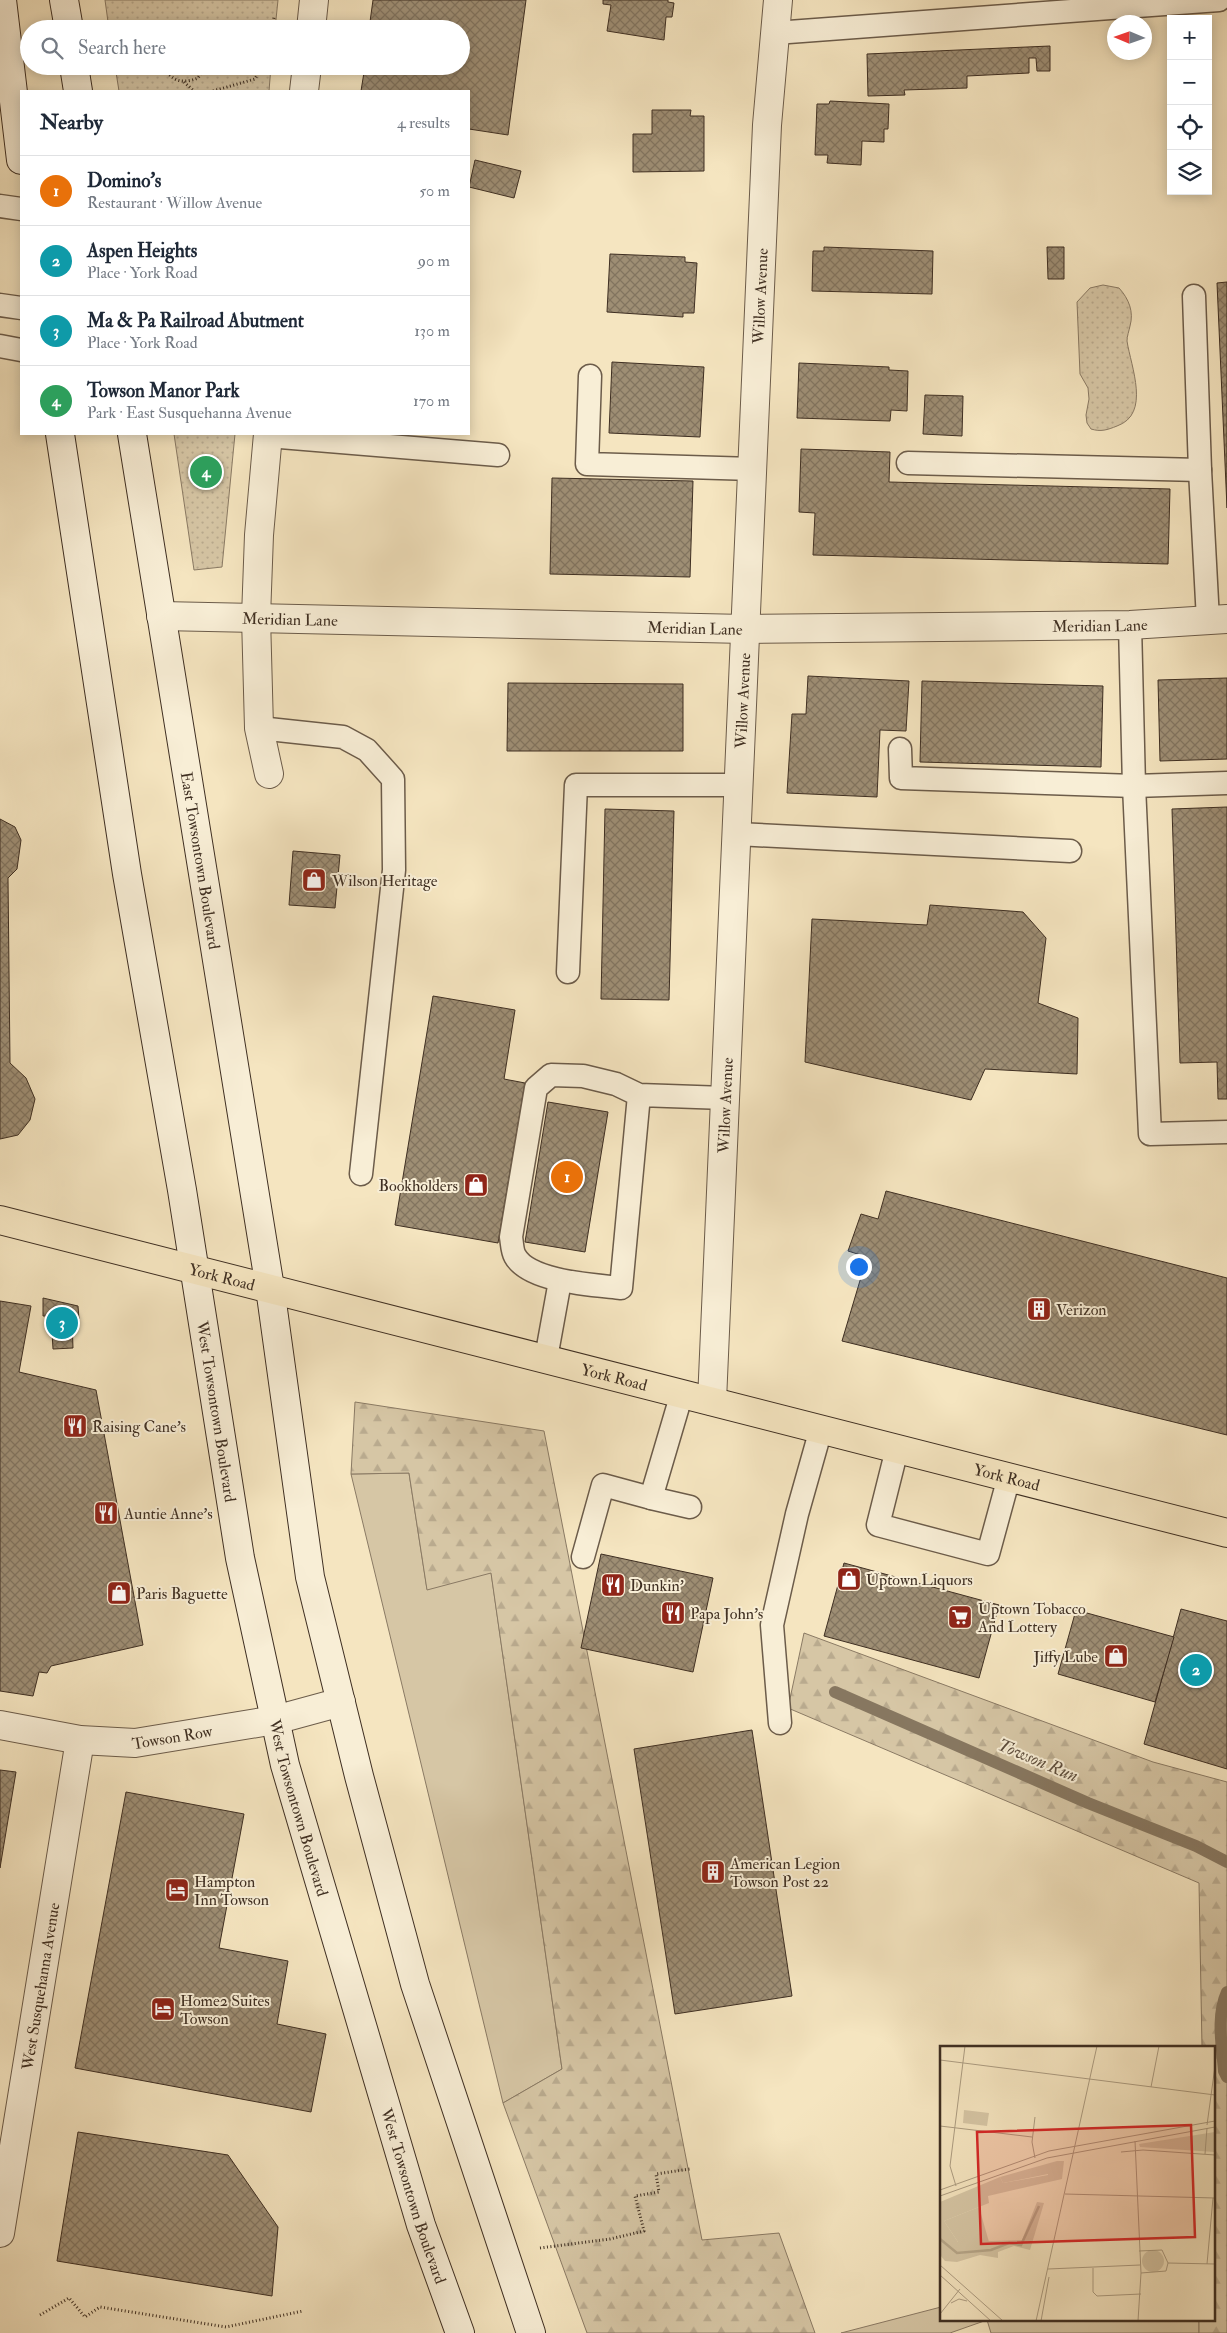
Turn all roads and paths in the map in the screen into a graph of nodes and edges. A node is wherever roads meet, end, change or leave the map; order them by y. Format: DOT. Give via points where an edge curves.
graph roads {
  1 [pos="2,0"];
  2 [pos="64,0"];
  3 [pos="314,0"];
  4 [pos="778,0"];
  5 [pos="1219,0"];
  6 [pos="67,20"];
  7 [pos="312,20"];
  8 [pos="775,33"];
  9 [pos="75,75"];
  10 [pos="170,75"];
  11 [pos="200,75"];
  12 [pos="257,75"];
  13 [pos="306,75"];
  14 [pos="184,82"];
  15 [pos="78,90"];
  16 [pos="193,90"];
  17 [pos="216,90"];
  18 [pos="304,90"];
  19 [pos="20,152"];
  20 [pos="0,206"];
  21 [pos="20,209"];
  22 [pos="1194,296"];
  23 [pos="0,305"];
  24 [pos="20,308"];
  25 [pos="0,346"];
  26 [pos="20,350"];
  27 [pos="590,376"];
  28 [pos="60,435"];
  29 [pos="132,435"];
  30 [pos="268,435"];
  31 [pos="498,455"];
  32 [pos="908,463"];
  33 [pos="753,469"];
  34 [pos="1200,470"];
  35 [pos="161,616"];
  36 [pos="256,618"];
  37 [pos="1218,620"];
  38 [pos="1130,625"];
  39 [pos="745,629"];
  40 [pos="259,728"];
  41 [pos="900,749"];
  42 [pos="269,774"];
  43 [pos="1227,783"];
  44 [pos="738,785"];
  45 [pos="1134,786"];
  46 [pos="737,834"];
  47 [pos="1070,851"];
  48 [pos="568,972"];
  49 [pos="639,1095"];
  50 [pos="725,1098"];
  51 [pos="1227,1132"];
  52 [pos="361,1174"];
  53 [pos="0,1220"];
  54 [pos="194,1269"];
  55 [pos="560,1281"];
  56 [pos="270,1288"];
  57 [pos="546,1358"];
  58 [pos="682,1393"];
  59 [pos="712,1401"];
  60 [pos="821,1429"];
  61 [pos="897,1449"];
  62 [pos="1009,1478"];
  63 [pos="651,1498"];
  64 [pos="690,1507"];
  65 [pos="1227,1533"];
  66 [pos="583,1557"];
  67 [pos="341,1702"];
  68 [pos="275,1720"];
  69 [pos="780,1723"];
  70 [pos="0,1725"];
  71 [pos="80,1740"];
  72 [pos="690,2169"];
  73 [pos="0,2233"];
  74 [pos="536,2249"];
  75 [pos="304,2312"];
  76 [pos="40,2315"];
  77 [pos="460,2333"];
  78 [pos="531,2333"];
  1 -- 19 [label="main road"];
  2 -- 6 [label="main road"];
  3 -- 7 [label="main road"];
  4 -- 8 [label="main road, Willow Avenue"];
  5 -- 8 [label="lane"];
  8 -- 33 [label="main road, Willow Avenue" via="767,125"];
  9 -- 15 [label="main road"];
  10 -- 14 [label="path"];
  11 -- 14 [label="path"];
  12 -- 17 [label="path" via="255,79"];
  13 -- 18 [label="main road"];
  14 -- 16 [label="path"];
  20 -- 21 [label="lane"];
  22 -- 34 [label="lane"];
  23 -- 24 [label="lane"];
  25 -- 26 [label="lane"];
  27 -- 33 [label="lane" via="587,464"];
  28 -- 54 [label="main road" via="127,874"];
  29 -- 35 [label="main road, East Towsontown Boulevard"];
  30 -- 31 [label="lane"];
  30 -- 36 [label="main road"];
  32 -- 34 [label="lane"];
  33 -- 39 [label="main road, Willow Avenue"];
  34 -- 37 [label="lane"];
  35 -- 36 [label="main road, Meridian Lane"];
  35 -- 56 [label="main road, East Towsontown Boulevard"];
  36 -- 39 [label="main road, Meridian Lane"];
  36 -- 40 [label="main road"];
  37 -- 38 [label="main road, Meridian Lane"];
  38 -- 39 [label="main road, Meridian Lane"];
  38 -- 45 [label="lane"];
  39 -- 44 [label="main road, Willow Avenue"];
  40 -- 42 [label="main road"];
  40 -- 52 [label="lane" via="343,738 367,750 393,779 394,870"];
  41 -- 45 [label="lane" via="901,778"];
  43 -- 45 [label="lane"];
  44 -- 46 [label="main road, Willow Avenue"];
  44 -- 48 [label="lane" via="576,785"];
  45 -- 51 [label="lane" via="1150,1134"];
  46 -- 47 [label="lane"];
  46 -- 50 [label="main road, Willow Avenue"];
  49 -- 50 [label="lane"];
  49 -- 55 [label="lane" via="621,1288"];
  49 -- 55 [label="lane" via="616,1084 584,1076 551,1075 536,1088 511,1236 515,1256 531,1269"];
  50 -- 59 [label="main road, Willow Avenue"];
  53 -- 54 [label="main road, York Road"];
  54 -- 56 [label="main road, York Road"];
  54 -- 68 [label="main road, West Towsontown Boulevard" via="240,1558"];
  55 -- 57 [label="lane"];
  56 -- 57 [label="main road, York Road"];
  56 -- 67 [label="main road" via="310,1577"];
  57 -- 58 [label="main road, York Road"];
  58 -- 59 [label="main road, York Road"];
  58 -- 63 [label="lane"];
  59 -- 60 [label="main road, York Road"];
  60 -- 61 [label="main road, York Road"];
  60 -- 69 [label="lane" via="797,1514 772,1625"];
  61 -- 62 [label="main road, York Road"];
  61 -- 62 [label="lane" via="878,1525 988,1554"];
  62 -- 65 [label="main road, York Road"];
  63 -- 64 [label="lane"];
  63 -- 66 [label="lane" via="602,1484"];
  67 -- 68 [label="main road, Towson Row"];
  67 -- 78 [label="main road" via="415,1984"];
  68 -- 71 [label="main road, Towson Row" via="135,1743"];
  68 -- 77 [label="main road, West Towsontown Boulevard" via="284,1765 421,2226"];
  70 -- 71 [label="main road, Towson Row"];
  71 -- 73 [label="main road, West Susquehanna Avenue"];
  72 -- 74 [label="path" via="656,2174 659,2192 635,2196 644,2231"];
  75 -- 76 [label="path" via="226,2327 100,2308 85,2317 69,2298"];
}
